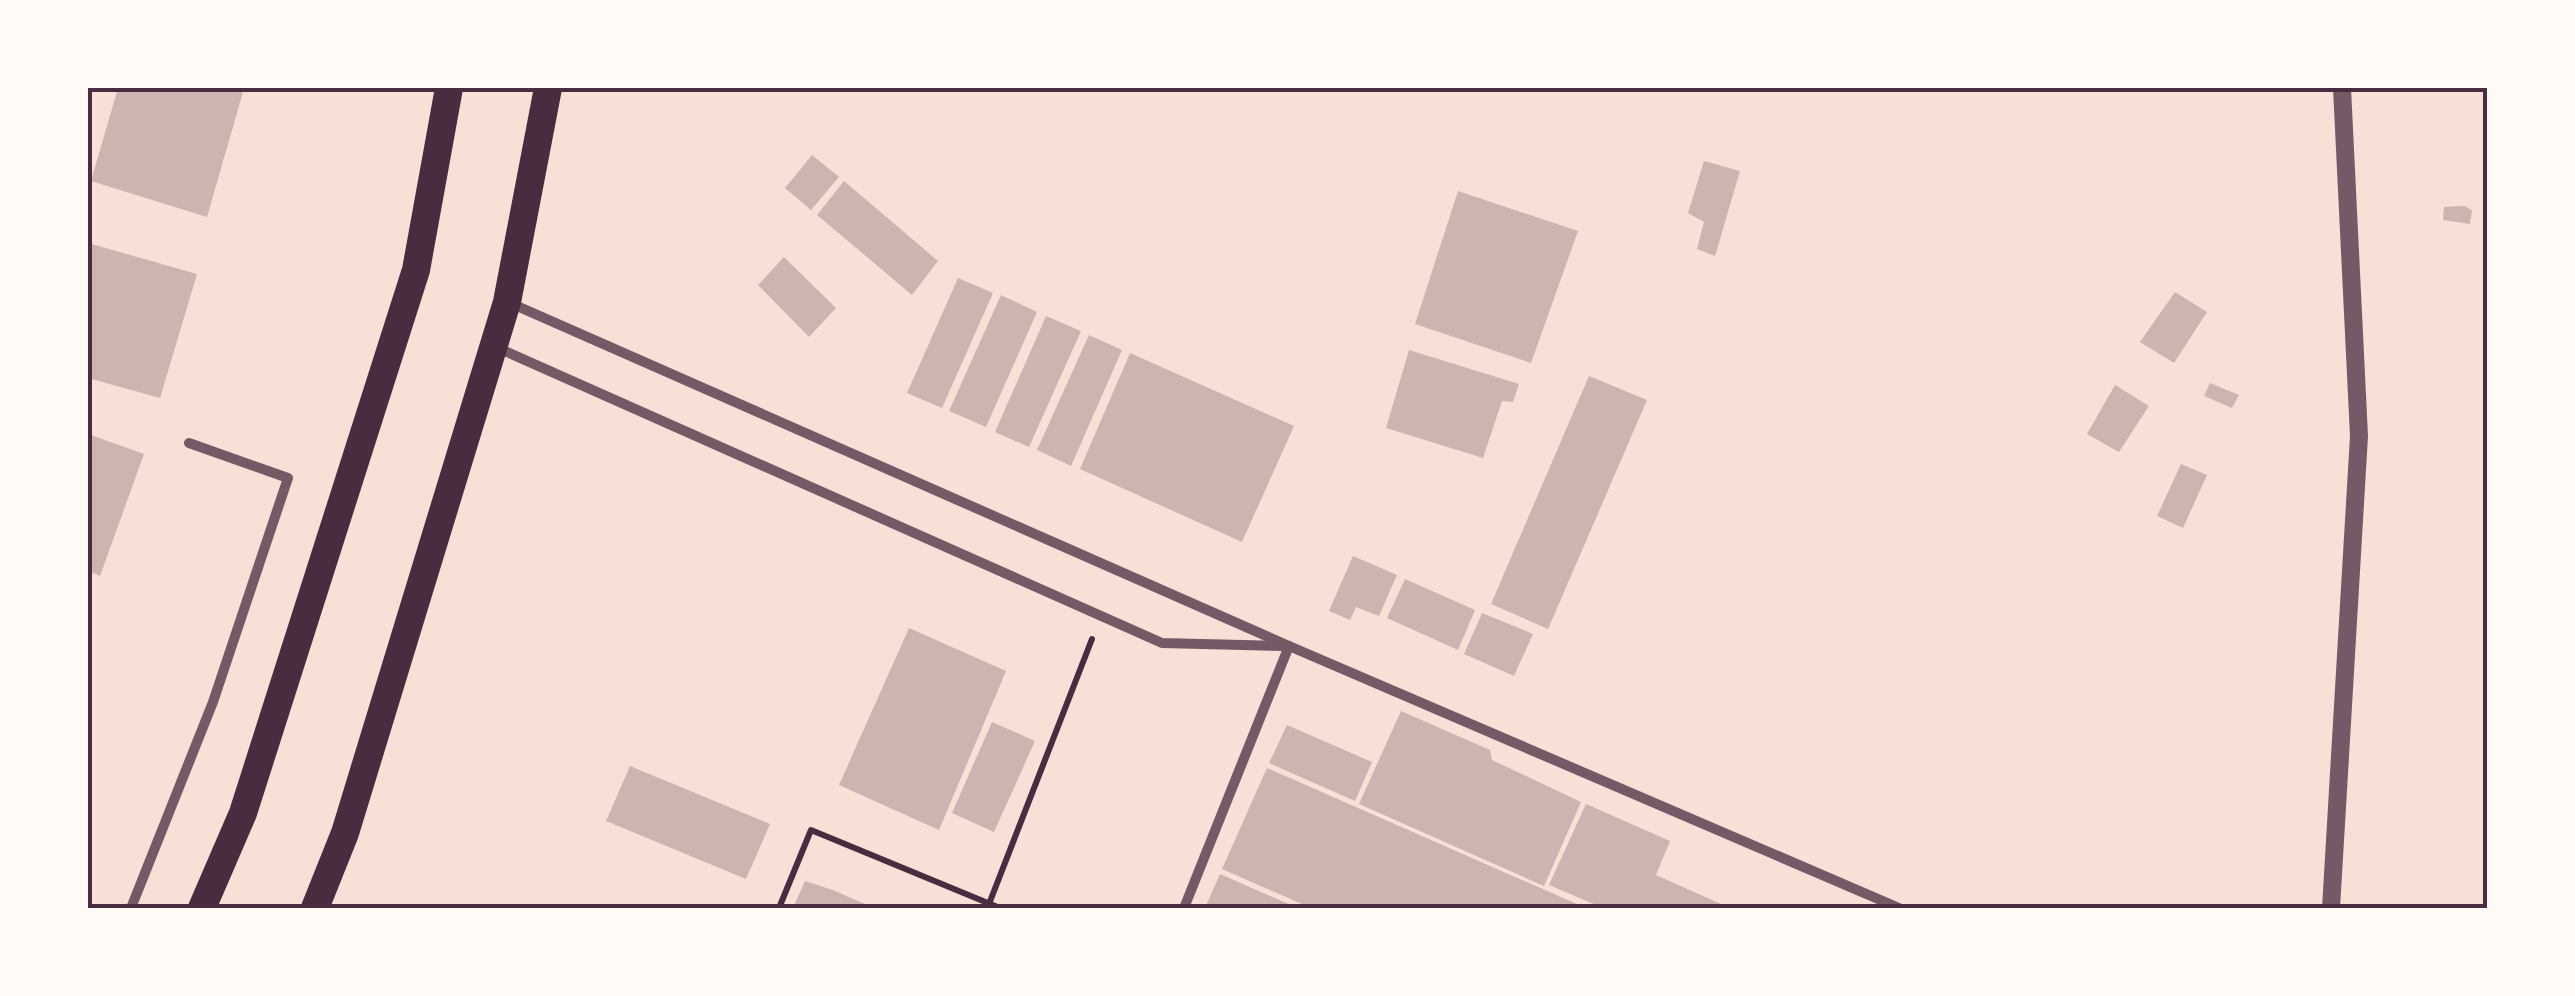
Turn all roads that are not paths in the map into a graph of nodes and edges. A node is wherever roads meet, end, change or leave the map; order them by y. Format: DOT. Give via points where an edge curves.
graph roads {
  1 [pos="448,88"];
  2 [pos="548,88"];
  3 [pos="2342,88"];
  4 [pos="507,302"];
  5 [pos="494,346"];
  6 [pos="189,442"];
  7 [pos="1289,646"];
  8 [pos="131,908"];
  9 [pos="202,908"];
  10 [pos="314,908"];
  11 [pos="1184,908"];
  12 [pos="1899,908"];
  13 [pos="2330,908"];
  1 -- 9 [label="highway" via="416,270 243,813"];
  2 -- 4 [label="highway"];
  3 -- 13 [label="street" via="2359,436"];
  4 -- 5 [label="highway"];
  4 -- 7 [label="street"];
  5 -- 7 [label="street" via="1162,644"];
  5 -- 10 [label="highway" via="345,833"];
  6 -- 8 [label="street" via="288,478 213,702"];
  7 -- 11 [label="street"];
  7 -- 12 [label="street"];
}
